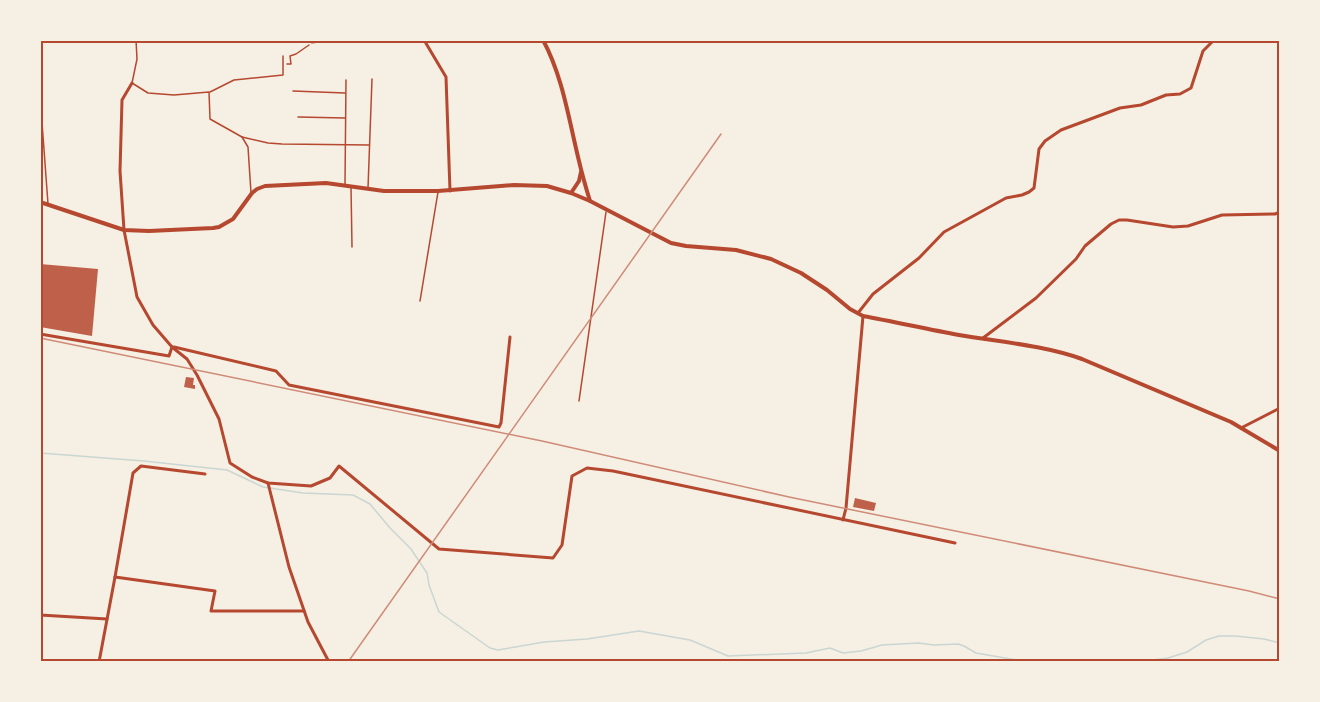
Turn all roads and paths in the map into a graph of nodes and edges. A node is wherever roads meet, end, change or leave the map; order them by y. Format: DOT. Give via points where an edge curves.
graph roads {
  1 [pos="136,40"];
  2 [pos="328,40"];
  3 [pos="424,40"];
  4 [pos="543,40"];
  5 [pos="1214,40"];
  6 [pos="312,42"];
  7 [pos="283,56"];
  8 [pos="283,64"];
  9 [pos="372,79"];
  10 [pos="346,80"];
  11 [pos="132,83"];
  12 [pos="293,91"];
  13 [pos="209,92"];
  14 [pos="346,93"];
  15 [pos="40,95"];
  16 [pos="298,117"];
  17 [pos="346,118"];
  18 [pos="242,137"];
  19 [pos="346,145"];
  20 [pos="369,145"];
  21 [pos="581,171"];
  22 [pos="345,185"];
  23 [pos="351,186"];
  24 [pos="368,188"];
  25 [pos="450,190"];
  26 [pos="438,191"];
  27 [pos="571,193"];
  28 [pos="252,194"];
  29 [pos="590,201"];
  30 [pos="40,202"];
  31 [pos="48,205"];
  32 [pos="606,209"];
  33 [pos="1280,212"];
  34 [pos="124,230"];
  35 [pos="352,247"];
  36 [pos="420,301"];
  37 [pos="860,315"];
  38 [pos="40,334"];
  39 [pos="510,337"];
  40 [pos="982,338"];
  41 [pos="172,347"];
  42 [pos="579,401"];
  43 [pos="1280,408"];
  44 [pos="1241,428"];
  45 [pos="1280,450"];
  46 [pos="205,474"];
  47 [pos="268,485"];
  48 [pos="843,520"];
  49 [pos="955,543"];
  50 [pos="115,577"];
  51 [pos="304,611"];
  52 [pos="40,615"];
  53 [pos="107,619"];
  54 [pos="99,662"];
  55 [pos="329,662"];
  1 -- 11 [label="lane"];
  2 -- 6 [label="street"];
  3 -- 25 [label="street" via="446,77"];
  4 -- 21 [label="main road" via="566,105"];
  5 -- 37 [label="street" via="1203,51 1191,88 1120,108 1061,130 1045,141 1039,149 1034,188 1006,198 944,232 919,258 873,294"];
  6 -- 8 [label="path" via="290,56 291,64"];
  7 -- 8 [label="lane"];
  8 -- 13 [label="lane" via="283,75 234,80"];
  9 -- 20 [label="lane"];
  10 -- 14 [label="lane"];
  11 -- 13 [label="lane" via="148,93"];
  11 -- 34 [label="street" via="122,100 120,171"];
  12 -- 14 [label="lane"];
  13 -- 18 [label="lane" via="210,119"];
  14 -- 17 [label="lane"];
  15 -- 31 [label="lane"];
  16 -- 17 [label="lane"];
  17 -- 19 [label="lane"];
  18 -- 19 [label="lane" via="268,143"];
  18 -- 28 [label="lane" via="248,147"];
  19 -- 20 [label="lane"];
  19 -- 22 [label="lane"];
  20 -- 24 [label="lane"];
  21 -- 27 [label="main road"];
  21 -- 29 [label="main road"];
  22 -- 23 [label="main road"];
  22 -- 28 [label="main road" via="265,186"];
  23 -- 24 [label="main road"];
  23 -- 35 [label="lane"];
  24 -- 26 [label="main road"];
  25 -- 26 [label="main road"];
  25 -- 27 [label="main road" via="524,185"];
  26 -- 36 [label="lane"];
  27 -- 29 [label="main road"];
  28 -- 34 [label="main road" via="233,219 219,227"];
  29 -- 32 [label="main road"];
  30 -- 31 [label="main road"];
  31 -- 34 [label="main road"];
  32 -- 37 [label="main road" via="671,243 736,250 771,259 801,273"];
  32 -- 42 [label="lane"];
  33 -- 40 [label="street" via="1222,215 1180,227 1119,220 1085,246 1036,298"];
  34 -- 41 [label="street" via="137,297"];
  37 -- 40 [label="main road"];
  37 -- 48 [label="street"];
  38 -- 41 [label="street" via="169,356"];
  39 -- 41 [label="street" via="499,427 289,385 276,372"];
  40 -- 44 [label="main road" via="1072,355"];
  41 -- 47 [label="street" via="187,359 197,375 219,419 230,463"];
  43 -- 44 [label="street"];
  44 -- 45 [label="main road"];
  46 -- 50 [label="street" via="141,466 134,473"];
  47 -- 48 [label="street" via="311,486 330,478 339,466 439,549 553,558 561,545 572,476 586,468"];
  47 -- 51 [label="street"];
  48 -- 49 [label="street"];
  50 -- 51 [label="street" via="215,591 211,611"];
  50 -- 53 [label="street"];
  51 -- 55 [label="street"];
  52 -- 53 [label="street"];
  53 -- 54 [label="street"];
}
